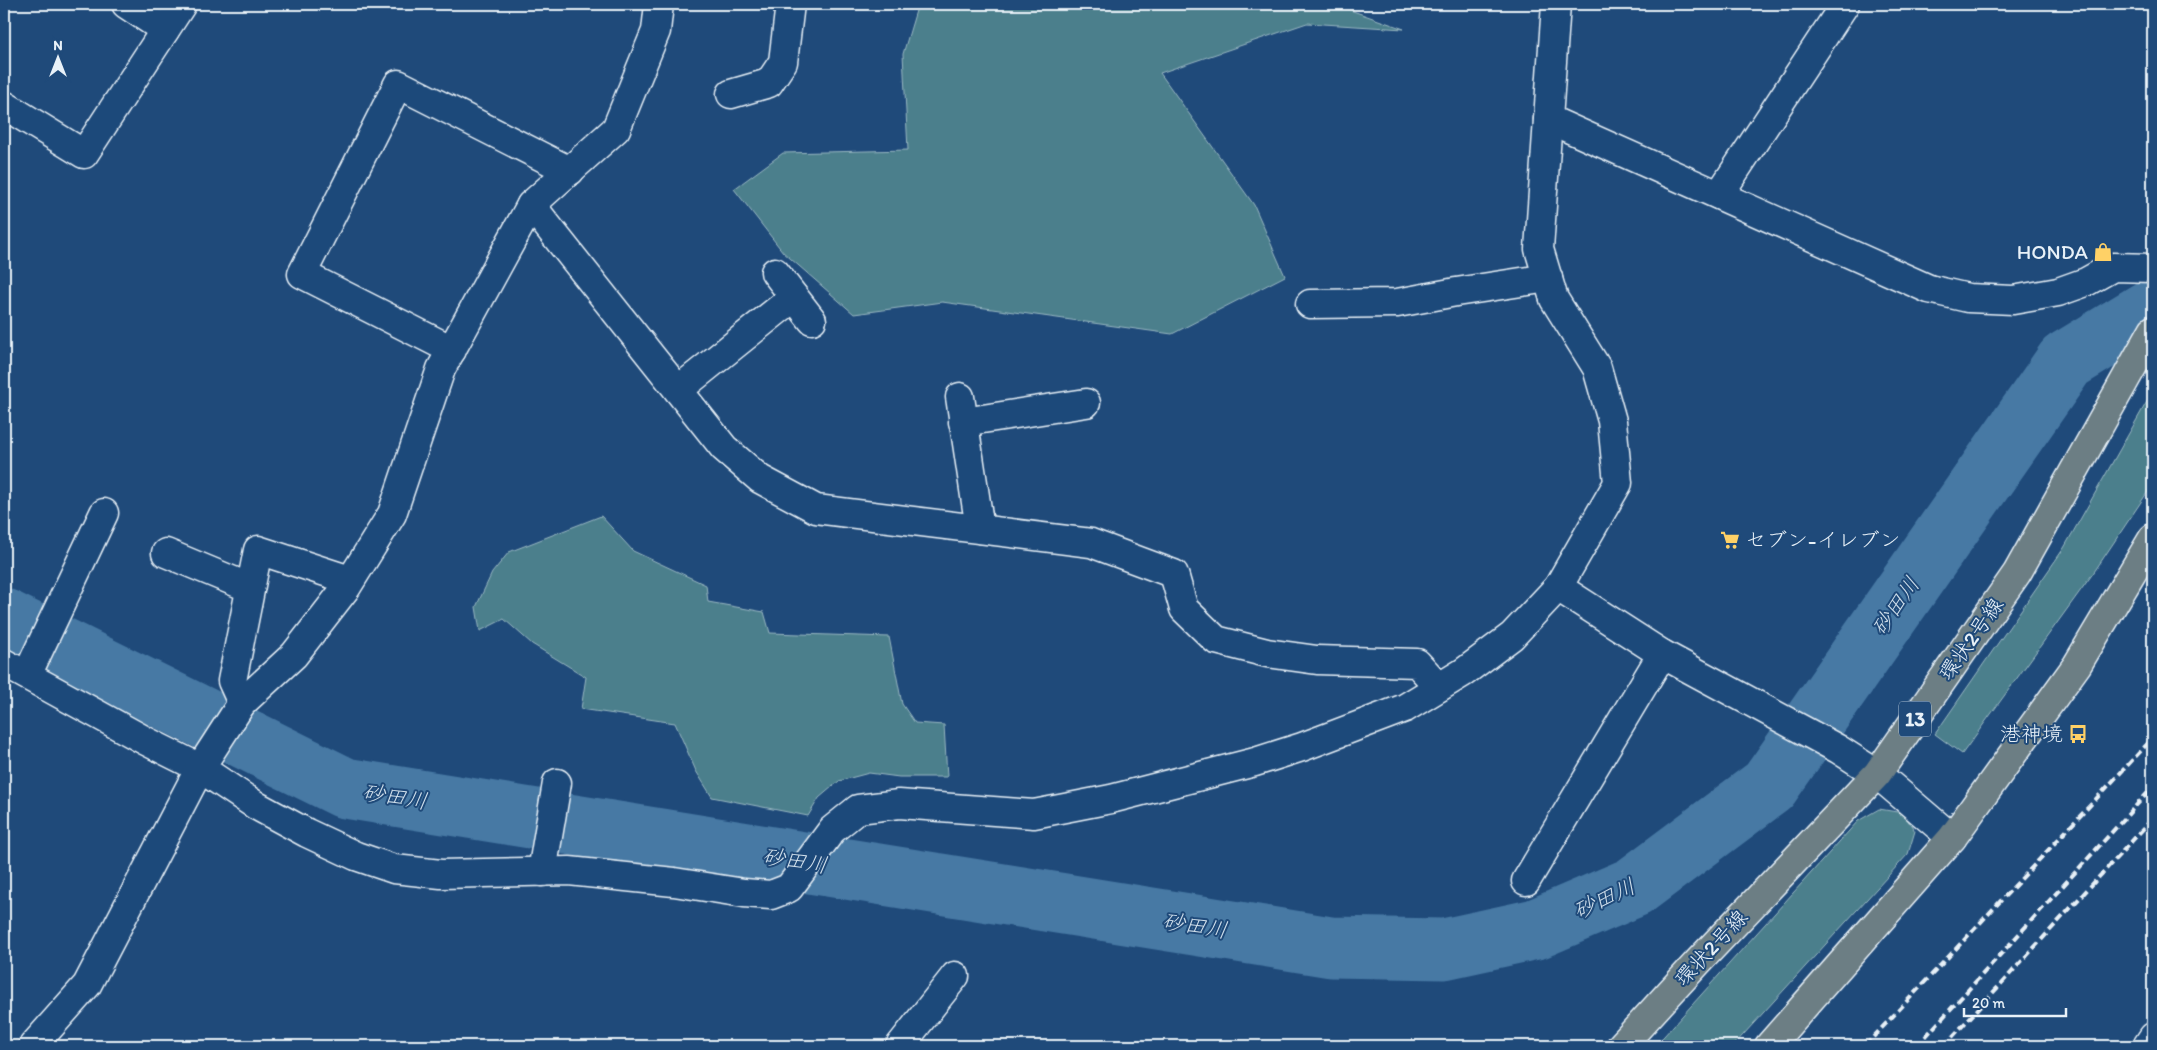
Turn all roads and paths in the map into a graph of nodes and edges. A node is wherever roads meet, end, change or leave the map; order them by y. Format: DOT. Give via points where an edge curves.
graph roads {
  1 [pos="126,4"];
  2 [pos="182,4"];
  3 [pos="659,4"];
  4 [pos="790,4"];
  5 [pos="1556,4"];
  6 [pos="1845,4"];
  7 [pos="165,30"];
  8 [pos="731,94"];
  9 [pos="4,105"];
  10 [pos="1548,119"];
  11 [pos="570,170"];
  12 [pos="1718,195"];
  13 [pos="531,205"];
  14 [pos="2153,268"];
  15 [pos="775,272"];
  16 [pos="1548,278"];
  17 [pos="794,297"];
  18 [pos="1310,304"];
  19 [pos="812,320"];
  20 [pos="2149,337"];
  21 [pos="452,350"];
  22 [pos="678,390"];
  23 [pos="1086,403"];
  24 [pos="104,513"];
  25 [pos="980,529"];
  26 [pos="2153,538"];
  27 [pos="166,553"];
  28 [pos="350,580"];
  29 [pos="1558,587"];
  30 [pos="250,588"];
  31 [pos="1662,654"];
  32 [pos="15,669"];
  33 [pos="1439,687"];
  34 [pos="242,703"];
  35 [pos="206,758"];
  36 [pos="1877,774"];
  37 [pos="557,783"];
  38 [pos="1952,838"];
  39 [pos="544,860"];
  40 [pos="1526,881"];
  41 [pos="955,976"];
  42 [pos="2153,1037"];
  43 [pos="33,1046"];
  44 [pos="900,1046"];
  45 [pos="1621,1046"];
  46 [pos="1769,1046"];
  47 [pos="2147,1046"];
  1 -- 7 [label="street"];
  2 -- 7 [label="street"];
  3 -- 11 [label="street" via="656,31 616,129"];
  4 -- 8 [label="street" via="783,62 769,83"];
  5 -- 10 [label="street"];
  6 -- 12 [label="street"];
  7 -- 9 [label="street" via="84,154"];
  10 -- 12 [label="street"];
  10 -- 16 [label="street" via="1539,249"];
  11 -- 13 [label="street"];
  11 -- 21 [label="street" via="398,84 302,274"];
  12 -- 14 [label="street" via="1928,289 1968,298 2013,300 2058,292 2113,267"];
  13 -- 21 [label="street"];
  13 -- 22 [label="street"];
  15 -- 17 [label="street"];
  16 -- 18 [label="street" via="1397,303"];
  16 -- 29 [label="street" via="1554,299 1597,368 1612,420 1618,483"];
  17 -- 19 [label="street"];
  17 -- 22 [label="street"];
  20 -- 36 [label="main road, 環状2号線 / 13" via="2017,573"];
  21 -- 28 [label="street" via="442,369 392,514"];
  22 -- 25 [label="street" via="724,448 760,479 816,509"];
  23 -- 25 [label="street" via="961,409"];
  24 -- 32 [label="street" via="60,605"];
  25 -- 33 [label="street" via="1091,543 1174,574 1184,609 1216,640 1267,653 1317,660 1417,663"];
  26 -- 38 [label="main road" via="2077,665"];
  27 -- 30 [label="street"];
  28 -- 30 [label="street" via="258,550"];
  28 -- 34 [label="street" via="294,655"];
  29 -- 31 [label="street"];
  29 -- 33 [label="street" via="1512,636"];
  30 -- 34 [label="street" via="232,681"];
  31 -- 36 [label="street" via="1829,743"];
  31 -- 40 [label="street"];
  32 -- 35 [label="street"];
  33 -- 39 [label="street" via="1405,708 1302,747 1111,799 1034,814 899,804 858,809 832,830 789,888 772,895 569,871"];
  34 -- 35 [label="street"];
  35 -- 39 [label="street" via="257,806 356,856 394,869 442,874"];
  35 -- 43 [label="street" via="87,985"];
  36 -- 38 [label="street"];
  36 -- 45 [label="main road, 環状2号線 / 13"];
  37 -- 39 [label="street"];
  38 -- 46 [label="main road"];
  41 -- 44 [label="street"];
  42 -- 47 [label="street"];
}
